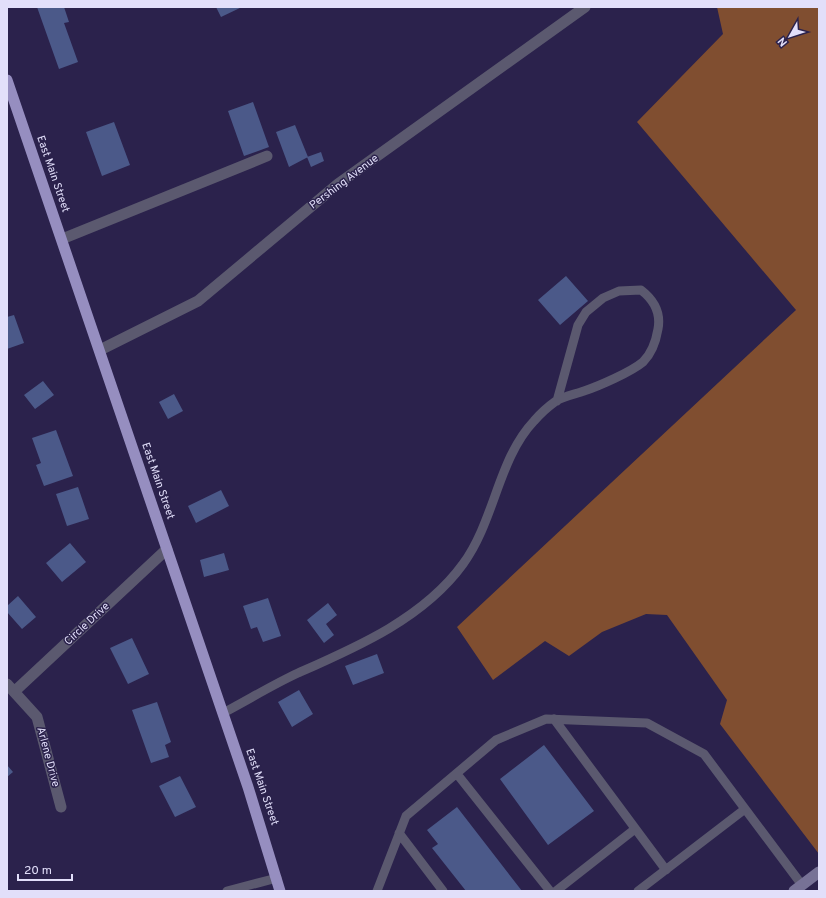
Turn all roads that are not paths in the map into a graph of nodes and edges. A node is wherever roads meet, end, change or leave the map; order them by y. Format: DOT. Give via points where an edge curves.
graph roads {
  1 [pos="585,7"];
  2 [pos="7,80"];
  3 [pos="267,156"];
  4 [pos="62,239"];
  5 [pos="100,350"];
  6 [pos="557,401"];
  7 [pos="167,549"];
  8 [pos="11,688"];
  9 [pos="223,713"];
  10 [pos="554,720"];
  11 [pos="457,774"];
  12 [pos="61,807"];
  13 [pos="745,809"];
  14 [pos="635,829"];
  15 [pos="399,833"];
  16 [pos="666,870"];
  17 [pos="819,872"];
  18 [pos="277,878"];
  19 [pos="798,888"];
  20 [pos="227,891"];
  21 [pos="280,891"];
  22 [pos="377,891"];
  23 [pos="443,891"];
  24 [pos="550,891"];
  25 [pos="556,891"];
  26 [pos="638,891"];
  1 -- 5 [label="street, Pershing Avenue" via="338,184 198,301"];
  2 -- 4 [label="highway, East Main Street"];
  3 -- 4 [label="street"];
  4 -- 5 [label="highway, East Main Street"];
  5 -- 7 [label="highway, East Main Street"];
  6 -- 6 [label="lane" via="605,383 642,362 651,350 659,323 656,307 650,297 641,290 619,291 603,298 586,312 578,324"];
  6 -- 9 [label="lane" via="534,420 517,442 482,534 463,564 442,589 381,632"];
  7 -- 8 [label="street, Circle Drive"];
  7 -- 9 [label="highway, East Main Street"];
  8 -- 12 [label="street, Arlene Drive" via="36,717"];
  9 -- 18 [label="highway, East Main Street"];
  10 -- 11 [label="lane" via="546,719 496,740"];
  10 -- 13 [label="lane" via="647,723 704,754"];
  10 -- 14 [label="lane"];
  11 -- 15 [label="lane" via="406,816"];
  11 -- 24 [label="lane"];
  13 -- 16 [label="lane"];
  13 -- 19 [label="lane"];
  14 -- 16 [label="lane"];
  14 -- 25 [label="lane"];
  15 -- 22 [label="lane"];
  15 -- 23 [label="lane"];
  16 -- 26 [label="lane"];
  17 -- 19 [label="main road"];
  18 -- 20 [label="lane"];
  18 -- 21 [label="highway, East Main Street"];
}
